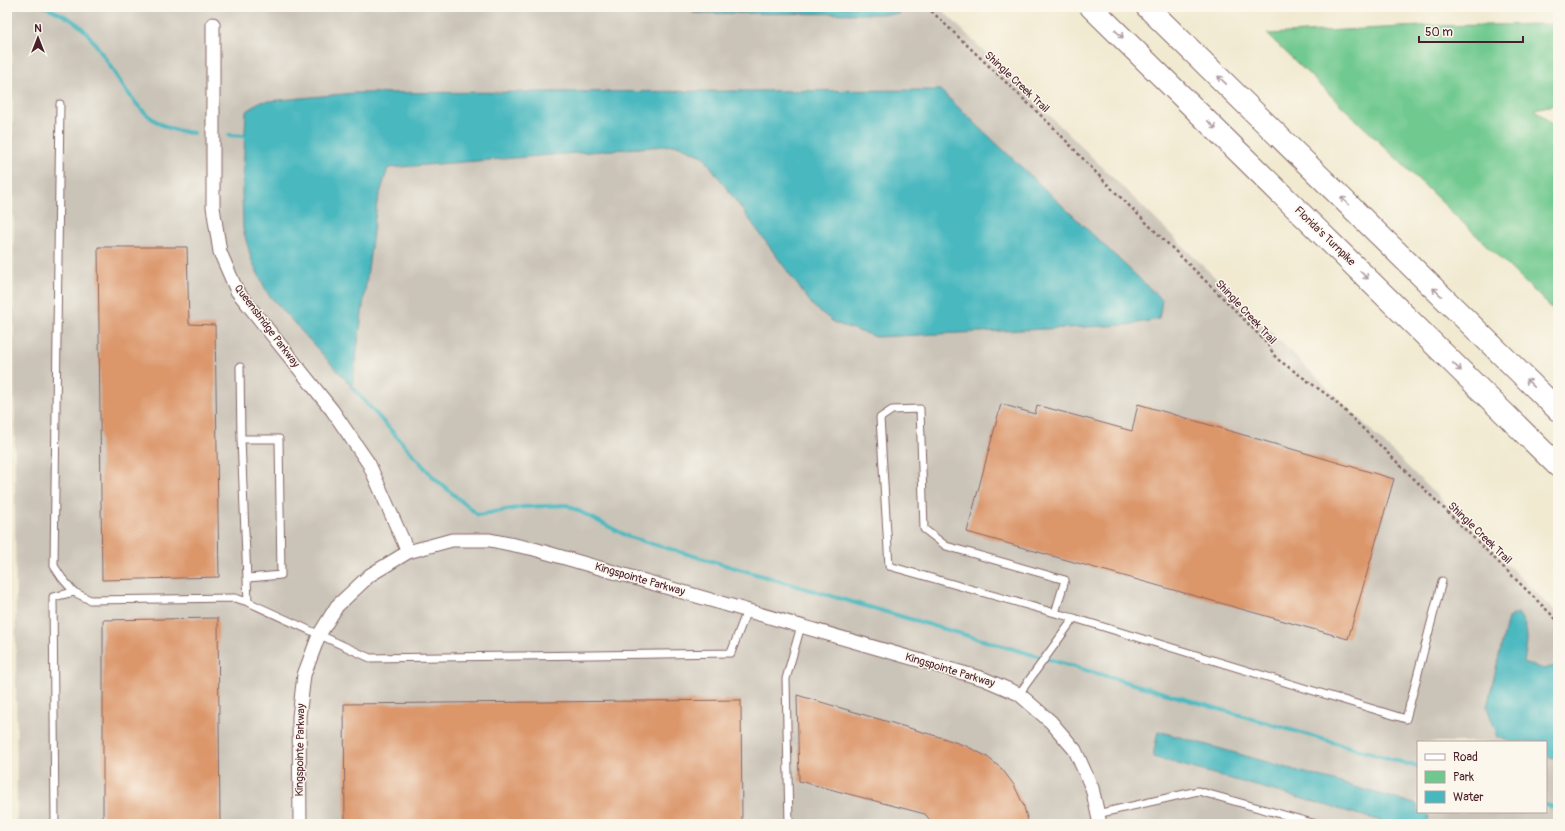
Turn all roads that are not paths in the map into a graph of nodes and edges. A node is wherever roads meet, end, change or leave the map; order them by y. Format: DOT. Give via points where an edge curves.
graph roads {
  1 [pos="1091,7"];
  2 [pos="1148,7"];
  3 [pos="212,24"];
  4 [pos="60,104"];
  5 [pos="240,366"];
  6 [pos="1558,410"];
  7 [pos="241,439"];
  8 [pos="1558,466"];
  9 [pos="408,552"];
  10 [pos="248,578"];
  11 [pos="1442,581"];
  12 [pos="74,592"];
  13 [pos="248,602"];
  14 [pos="747,610"];
  15 [pos="1055,613"];
  16 [pos="1074,618"];
  17 [pos="801,626"];
  18 [pos="319,635"];
  19 [pos="1019,694"];
  20 [pos="1099,819"];
  21 [pos="55,824"];
  22 [pos="300,824"];
  23 [pos="790,824"];
  24 [pos="1316,824"];
  1 -- 8 [label="highway, Florida's Turnpike, one-way"];
  6 -- 2 [label="highway, one-way"];
  3 -- 9 [label="street, Queensbridge Parkway" via="212,207 220,252 237,291 332,410 369,464"];
  4 -- 12 [label="lane" via="54,566"];
  5 -- 7 [label="lane"];
  7 -- 10 [label="lane"];
  7 -- 10 [label="lane" via="279,439 281,575"];
  9 -- 14 [label="street, Kingspointe Parkway" via="452,540 490,540 534,549"];
  9 -- 18 [label="street, Kingspointe Parkway" via="370,575 348,595 337,606"];
  10 -- 13 [label="lane"];
  11 -- 16 [label="lane" via="1406,719"];
  12 -- 13 [label="lane" via="90,600 235,598"];
  12 -- 21 [label="lane" via="53,597"];
  13 -- 18 [label="lane"];
  14 -- 17 [label="street, Kingspointe Parkway"];
  14 -- 18 [label="lane" via="731,653 370,658"];
  15 -- 15 [label="lane" via="889,566 880,418 892,410 920,409 924,529 946,546 1065,580"];
  15 -- 16 [label="lane"];
  16 -- 19 [label="lane"];
  17 -- 19 [label="street, Kingspointe Parkway" via="984,679"];
  17 -- 23 [label="lane" via="786,679"];
  18 -- 22 [label="street, Kingspointe Parkway" via="304,675 298,717"];
  19 -- 20 [label="street, Kingspointe Parkway" via="1050,722 1075,750 1092,788"];
  20 -- 24 [label="lane" via="1198,791"];
}
